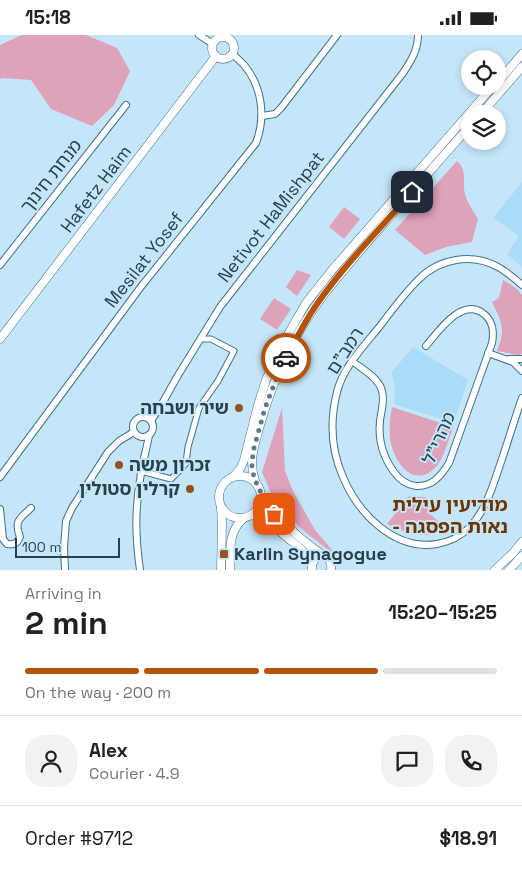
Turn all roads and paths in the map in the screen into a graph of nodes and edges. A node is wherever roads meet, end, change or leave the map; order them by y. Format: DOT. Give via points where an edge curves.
graph roads {
  1 [pos="199,35"];
  2 [pos="337,35"];
  3 [pos="418,35"];
  4 [pos="229,37"];
  5 [pos="213,45"];
  6 [pos="232,54"];
  7 [pos="522,54"];
  8 [pos="216,57"];
  9 [pos="522,67"];
  10 [pos="506,73"];
  11 [pos="485,95"];
  12 [pos="126,105"];
  13 [pos="489,105"];
  14 [pos="262,116"];
  15 [pos="461,136"];
  16 [pos="0,265"];
  17 [pos="522,285"];
  18 [pos="1,337"];
  19 [pos="201,339"];
  20 [pos="426,347"];
  21 [pos="488,353"];
  22 [pos="505,359"];
  23 [pos="522,359"];
  24 [pos="352,361"];
  25 [pos="522,365"];
  26 [pos="522,371"];
  27 [pos="522,398"];
  28 [pos="151,421"];
  29 [pos="134,432"];
  30 [pos="150,435"];
  31 [pos="251,447"];
  32 [pos="141,471"];
  33 [pos="0,477"];
  34 [pos="234,477"];
  35 [pos="255,481"];
  36 [pos="262,497"];
  37 [pos="221,506"];
  38 [pos="31,508"];
  39 [pos="0,509"];
  40 [pos="248,517"];
  41 [pos="522,542"];
  42 [pos="522,556"];
  43 [pos="326,557"];
  44 [pos="312,567"];
  45 [pos="333,568"];
  46 [pos="65,570"];
  47 [pos="140,570"];
  48 [pos="221,570"];
  49 [pos="230,570"];
  50 [pos="495,570"];
  51 [pos="509,570"];
  1 -- 5 [label="street"];
  2 -- 14 [label="street" via="281,108"];
  3 -- 19 [label="street, Netivot HaMishpat" via="415,52 403,73 223,302"];
  4 -- 5 [label="street" via="217,39"];
  4 -- 6 [label="street"];
  5 -- 8 [label="street"];
  6 -- 8 [label="street" via="222,59"];
  6 -- 14 [label="street, Mesilat Yosef" via="244,65 256,86"];
  7 -- 10 [label="street"];
  8 -- 18 [label="street, Hafetz Haim"];
  9 -- 13 [label="street"];
  11 -- 31 [label="street" via="311,297 271,367 261,394"];
  12 -- 16 [label="street, מנחת חינוך"];
  14 -- 33 [label="street, Mesilat Yosef" via="256,143 140,289"];
  15 -- 31 [label="street" via="316,306 275,382"];
  17 -- 24 [label="street, רמב\"ם" via="510,274 486,262 467,259 444,263 411,287"];
  19 -- 28 [label="street, Netivot HaMishpat"];
  19 -- 32 [label="street" via="211,339 234,351 199,408 186,463 170,479"];
  20 -- 21 [label="street, מהרי\"ל" via="449,319 470,309 486,315 491,324 493,336"];
  21 -- 22 [label="street"];
  21 -- 24 [label="street, מהרי\"ל" via="448,463 436,480 423,486 402,480 388,463 380,441 382,390 379,383"];
  22 -- 23 [label="street"];
  22 -- 26 [label="street"];
  24 -- 27 [label="street, רמב\"ם" via="337,390 333,412 338,464 348,489 365,513 386,532 411,543 433,545 446,542 470,526 492,487"];
  25 -- 26 [label="street"];
  28 -- 29 [label="street" via="146,417 136,419 132,426"];
  28 -- 30 [label="street" via="153,429"];
  29 -- 30 [label="street" via="140,437"];
  29 -- 46 [label="street" via="108,452 72,508 66,521"];
  30 -- 32 [label="street"];
  31 -- 34 [label="street"];
  31 -- 35 [label="street"];
  32 -- 47 [label="street" via="136,513"];
  34 -- 35 [label="street" via="243,476"];
  34 -- 37 [label="street" via="227,480 220,490"];
  35 -- 36 [label="street"];
  36 -- 40 [label="street" via="260,506"];
  36 -- 43 [label="street" via="281,520"];
  37 -- 40 [label="street" via="234,518"];
  37 -- 48 [label="street"];
  38 -- 39 [label="street" via="18,519 16,527 20,537 13,545 3,539"];
  40 -- 44 [label="street" via="270,523 308,555"];
  40 -- 49 [label="street" via="238,524 233,533"];
  41 -- 50 [label="street"];
  42 -- 51 [label="street"];
  43 -- 44 [label="street" via="313,561"];
  43 -- 45 [label="street"];
}
